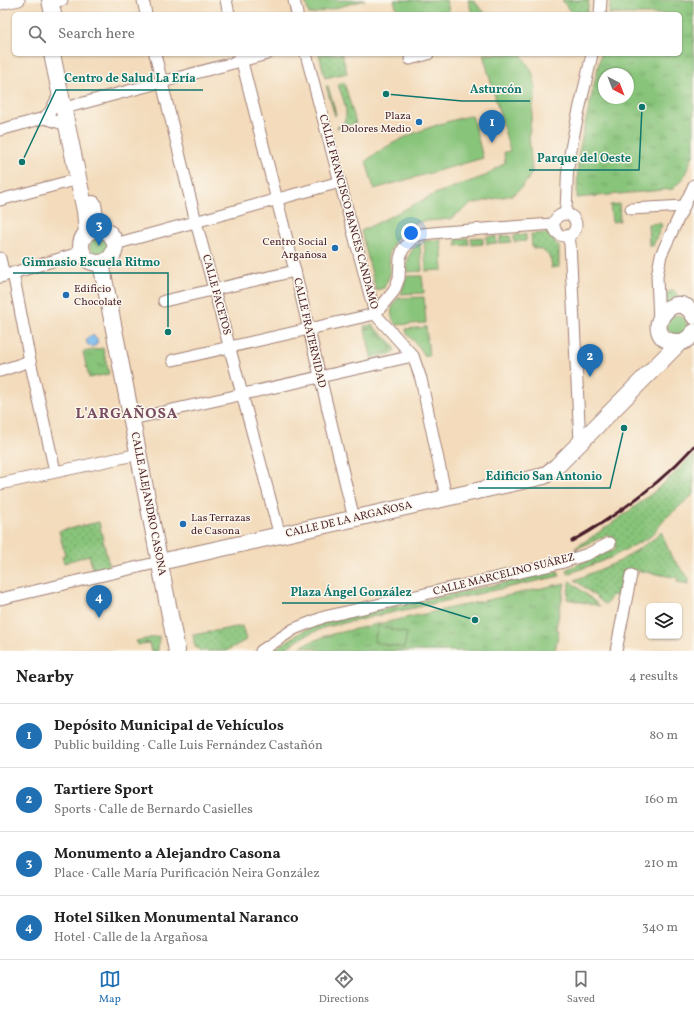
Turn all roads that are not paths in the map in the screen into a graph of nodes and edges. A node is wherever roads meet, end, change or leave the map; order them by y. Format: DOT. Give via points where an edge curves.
graph roads {
  1 [pos="19,0"];
  2 [pos="143,0"];
  3 [pos="226,0"];
  4 [pos="294,0"];
  5 [pos="601,0"];
  6 [pos="0,4"];
  7 [pos="146,12"];
  8 [pos="229,12"];
  9 [pos="297,12"];
  10 [pos="600,12"];
  11 [pos="52,56"];
  12 [pos="62,56"];
  13 [pos="155,56"];
  14 [pos="307,56"];
  15 [pos="421,56"];
  16 [pos="592,56"];
  17 [pos="241,57"];
  18 [pos="410,59"];
  19 [pos="161,82"];
  20 [pos="60,93"];
  21 [pos="72,106"];
  22 [pos="44,118"];
  23 [pos="67,125"];
  24 [pos="0,130"];
  25 [pos="78,179"];
  26 [pos="340,182"];
  27 [pos="694,185"];
  28 [pos="0,200"];
  29 [pos="276,200"];
  30 [pos="684,206"];
  31 [pos="631,209"];
  32 [pos="565,214"];
  33 [pos="196,222"];
  34 [pos="553,224"];
  35 [pos="95,231"];
  36 [pos="568,236"];
  37 [pos="115,244"];
  38 [pos="82,252"];
  39 [pos="0,258"];
  40 [pos="101,263"];
  41 [pos="295,271"];
  42 [pos="6,275"];
  43 [pos="214,290"];
  44 [pos="164,302"];
  45 [pos="375,314"];
  46 [pos="694,316"];
  47 [pos="661,328"];
  48 [pos="309,329"];
  49 [pos="694,332"];
  50 [pos="680,342"];
  51 [pos="230,347"];
  52 [pos="413,356"];
  53 [pos="173,360"];
  54 [pos="30,362"];
  55 [pos="656,366"];
  56 [pos="0,371"];
  57 [pos="319,377"];
  58 [pos="242,395"];
  59 [pos="132,419"];
  60 [pos="580,442"];
  61 [pos="139,454"];
  62 [pos="55,471"];
  63 [pos="0,484"];
  64 [pos="446,497"];
  65 [pos="354,519"];
  66 [pos="280,536"];
  67 [pos="610,542"];
  68 [pos="160,562"];
  69 [pos="631,576"];
  70 [pos="0,599"];
  71 [pos="173,646"];
  72 [pos="261,651"];
  73 [pos="616,651"];
  1 -- 6 [label="street"];
  2 -- 7 [label="street"];
  3 -- 8 [label="street"];
  4 -- 9 [label="street"];
  5 -- 10 [label="street"];
  11 -- 20 [label="main road"];
  12 -- 21 [label="main road"];
  13 -- 19 [label="street, CALLE FACETOS"];
  14 -- 26 [label="street, CALLE FRANCISCO BANCES CANDAMO"];
  15 -- 18 [label="street"];
  16 -- 32 [label="street" via="574,128 567,170"];
  17 -- 19 [label="street"];
  17 -- 29 [label="street, CALLE FRATERNIDAD"];
  19 -- 21 [label="street"];
  19 -- 33 [label="street, CALLE FACETOS"];
  20 -- 22 [label="street"];
  20 -- 23 [label="main road"];
  21 -- 35 [label="main road" via="96,223"];
  22 -- 23 [label="street"];
  22 -- 24 [label="street"];
  23 -- 25 [label="main road"];
  25 -- 28 [label="street"];
  25 -- 35 [label="main road" via="85,211"];
  26 -- 29 [label="street"];
  26 -- 45 [label="street, CALLE FRANCISCO BANCES CANDAMO"];
  27 -- 30 [label="street"];
  29 -- 33 [label="street"];
  29 -- 41 [label="street, CALLE FRATERNIDAD"];
  30 -- 31 [label="street"];
  30 -- 47 [label="street" via="661,255 657,276"];
  32 -- 34 [label="street" via="558,216"];
  32 -- 36 [label="street" via="572,216 576,226 574,233"];
  33 -- 37 [label="street"];
  33 -- 43 [label="street, CALLE FACETOS"];
  34 -- 36 [label="street" via="557,234"];
  34 -- 45 [label="street" via="416,236 403,249 399,278 394,291"];
  35 -- 37 [label="main road" via="112,237"];
  35 -- 38 [label="main road" via="81,244"];
  36 -- 60 [label="street"];
  37 -- 40 [label="main road" via="114,252 108,260"];
  38 -- 40 [label="main road" via="87,259"];
  38 -- 42 [label="street"];
  39 -- 42 [label="street"];
  40 -- 59 [label="main road, CALLE ALEJANDRO CASONA"];
  41 -- 43 [label="street"];
  41 -- 48 [label="street, CALLE FRATERNIDAD"];
  42 -- 54 [label="street"];
  43 -- 44 [label="street"];
  43 -- 51 [label="street, CALLE FACETOS"];
  45 -- 48 [label="street"];
  45 -- 52 [label="street, CALLE FRANCISCO BANCES CANDAMO"];
  46 -- 47 [label="main road" via="687,308 668,308 662,314"];
  47 -- 50 [label="main road" via="671,342"];
  47 -- 55 [label="main road, CALLE DE LA ARGAÑOSA" via="663,348"];
  48 -- 51 [label="street"];
  48 -- 57 [label="street, CALLE FRATERNIDAD"];
  49 -- 50 [label="main road, CALLE DE LA ARGAÑOSA" via="691,337"];
  50 -- 55 [label="main road, CALLE DE LA ARGAÑOSA"];
  51 -- 53 [label="street"];
  51 -- 58 [label="street, CALLE FACETOS"];
  52 -- 57 [label="street"];
  52 -- 64 [label="street, CALLE FRANCISCO BANCES CANDAMO" via="421,379"];
  54 -- 56 [label="street"];
  54 -- 62 [label="street"];
  55 -- 60 [label="main road, CALLE DE LA ARGAÑOSA"];
  57 -- 58 [label="street"];
  57 -- 65 [label="street, CALLE FRATERNIDAD"];
  58 -- 59 [label="street"];
  58 -- 66 [label="street, CALLE FACETOS"];
  59 -- 61 [label="main road, CALLE ALEJANDRO CASONA"];
  60 -- 64 [label="main road, CALLE DE LA ARGAÑOSA" via="544,476"];
  61 -- 62 [label="street"];
  61 -- 68 [label="main road, CALLE ALEJANDRO CASONA"];
  62 -- 63 [label="street"];
  64 -- 65 [label="main road, CALLE DE LA ARGAÑOSA"];
  65 -- 66 [label="main road, CALLE DE LA ARGAÑOSA"];
  66 -- 68 [label="main road, CALLE DE LA ARGAÑOSA"];
  67 -- 72 [label="street, CALLE MARCELINO SUÁREZ" via="588,554 560,563 324,617 294,630"];
  68 -- 70 [label="street, CALLE DE LA ARGAÑOSA"];
  68 -- 71 [label="main road, CALLE ALEJANDRO CASONA"];
  69 -- 73 [label="street"];
}
